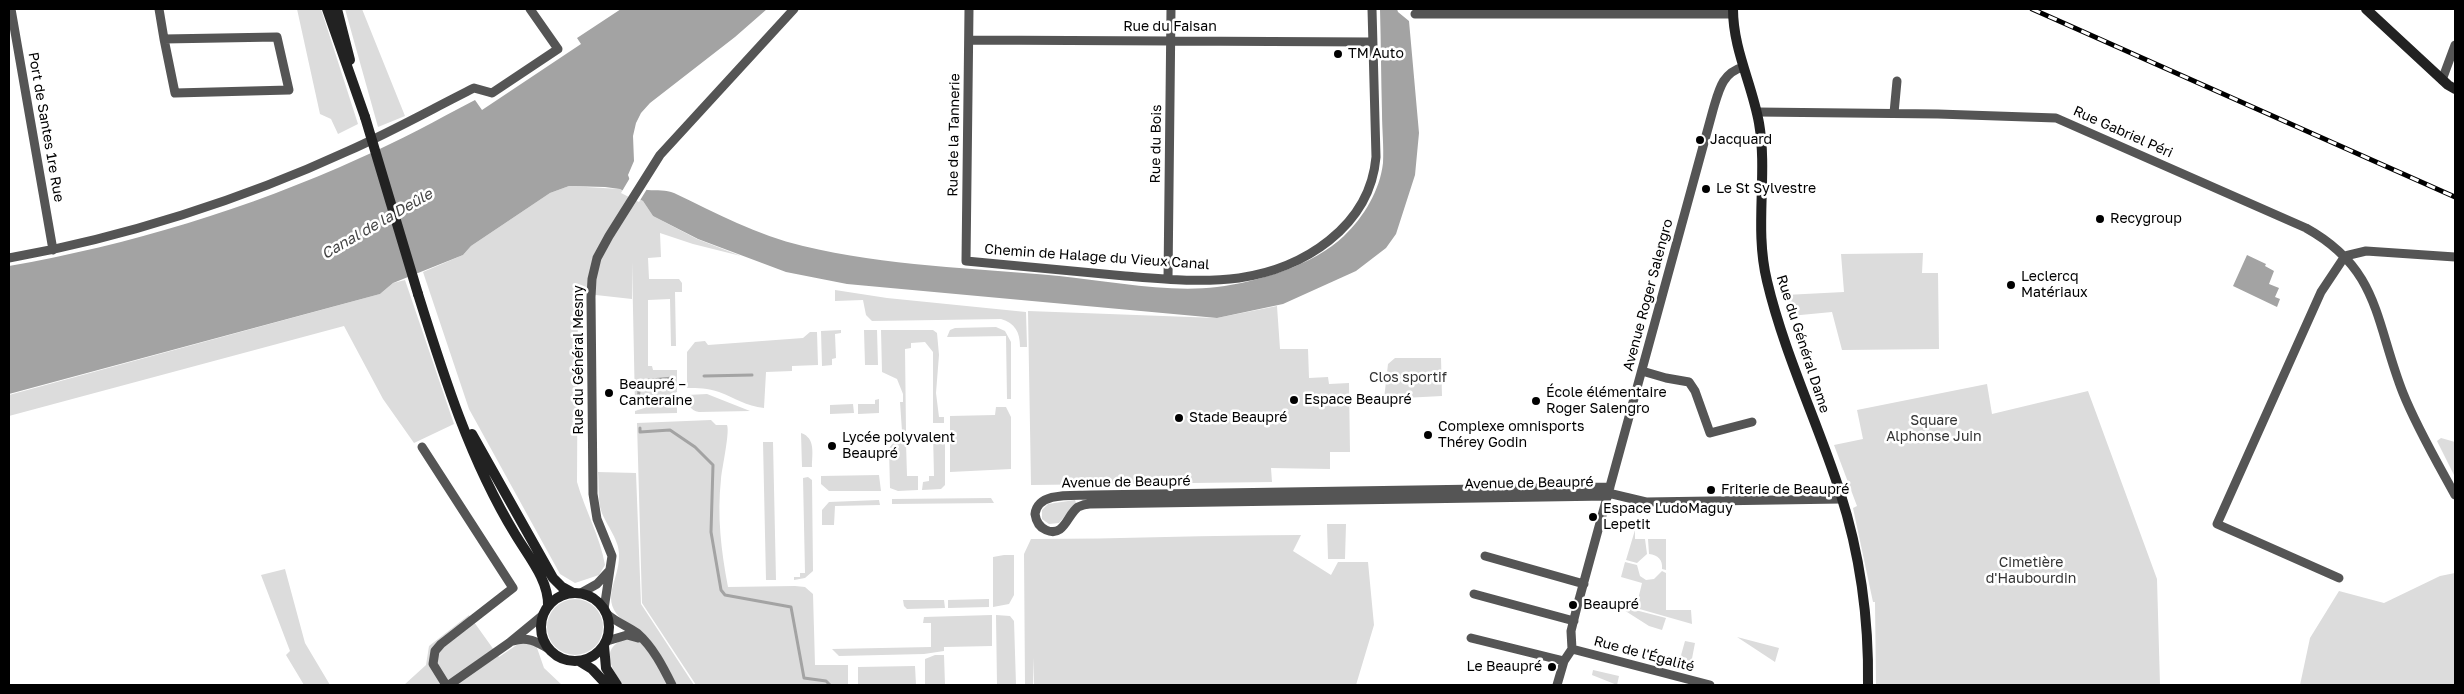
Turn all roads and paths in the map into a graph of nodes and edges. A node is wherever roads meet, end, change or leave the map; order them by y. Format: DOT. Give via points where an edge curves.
graph roads {
  1 [pos="11,9"];
  2 [pos="159,9"];
  3 [pos="327,9"];
  4 [pos="338,9"];
  5 [pos="530,9"];
  6 [pos="794,9"];
  7 [pos="969,9"];
  8 [pos="1171,9"];
  9 [pos="1372,9"];
  10 [pos="2366,9"];
  11 [pos="1471,11"];
  12 [pos="1733,12"];
  13 [pos="1415,14"];
  14 [pos="164,39"];
  15 [pos="969,40"];
  16 [pos="1171,41"];
  17 [pos="1372,42"];
  18 [pos="2455,45"];
  19 [pos="1743,66"];
  20 [pos="2442,80"];
  21 [pos="1897,81"];
  22 [pos="2455,89"];
  23 [pos="1757,112"];
  24 [pos="1894,113"];
  25 [pos="365,117"];
  26 [pos="53,250"];
  27 [pos="2346,256"];
  28 [pos="2455,257"];
  29 [pos="9,258"];
  30 [pos="966,261"];
  31 [pos="1168,279"];
  32 [pos="442,370"];
  33 [pos="1642,371"];
  34 [pos="1752,422"];
  35 [pos="422,447"];
  36 [pos="1609,492"];
  37 [pos="2455,495"];
  38 [pos="1842,499"];
  39 [pos="1485,556"];
  40 [pos="612,567"];
  41 [pos="2339,578"];
  42 [pos="1584,584"];
  43 [pos="577,593"];
  44 [pos="1474,594"];
  45 [pos="545,611"];
  46 [pos="606,611"];
  47 [pos="1574,621"];
  48 [pos="1471,638"];
  49 [pos="645,642"];
  50 [pos="508,643"];
  51 [pos="605,644"];
  52 [pos="548,649"];
  53 [pos="1572,649"];
  54 [pos="579,661"];
  55 [pos="1564,661"];
  56 [pos="447,685"];
  57 [pos="607,685"];
  58 [pos="617,685"];
  59 [pos="672,685"];
  60 [pos="1557,685"];
  61 [pos="1710,685"];
  62 [pos="1868,685"];
  1 -- 26 [label="street, Port de Santes 1re Rue"];
  2 -- 14 [label="street"];
  3 -- 25 [label="main road"];
  4 -- 25 [label="main road"];
  5 -- 26 [label="street" via="558,49 492,93 474,88 349,151 244,194"];
  6 -- 40 [label="street, Rue du Général Mesny" via="665,149 597,258 591,297 594,505 611,549"];
  7 -- 15 [label="street, Rue de la Tannerie"];
  8 -- 16 [label="street, Rue du Bois"];
  9 -- 17 [label="street, Chemin de Halage du Vieux Canal"];
  10 -- 20 [label="main road"];
  11 -- 12 [label="street" via="1550,15"];
  11 -- 13 [label="street"];
  12 -- 19 [label="main road, Rue du Général Dame"];
  14 -- 14 [label="street" via="175,93 289,90 277,37"];
  15 -- 16 [label="street, Rue du Faisan"];
  15 -- 30 [label="street, Rue de la Tannerie"];
  16 -- 17 [label="street, Rue du Faisan"];
  16 -- 31 [label="street, Rue du Bois"];
  17 -- 31 [label="street, Chemin de Halage du Vieux Canal" via="1374,172 1358,210 1343,230 1314,251 1261,273 1225,279"];
  18 -- 20 [label="street"];
  19 -- 23 [label="main road, Rue du Général Dame"];
  19 -- 33 [label="street, Avenue Roger Salengro" via="1729,73 1721,85"];
  20 -- 22 [label="main road"];
  21 -- 24 [label="street"];
  23 -- 24 [label="street, Rue Gabriel Péri"];
  23 -- 38 [label="main road, Rue du Général Dame" via="1765,272 1779,325"];
  24 -- 27 [label="street, Rue Gabriel Péri" via="2062,120 2291,220 2321,236"];
  25 -- 32 [label="main road, bridge"];
  26 -- 29 [label="street"];
  27 -- 28 [label="street" via="2366,250"];
  27 -- 37 [label="street, Rue Gabriel Péri" via="2370,292 2403,394"];
  27 -- 41 [label="street" via="2321,292 2217,524"];
  30 -- 31 [label="street, Chemin de Halage du Vieux Canal"];
  32 -- 43 [label="main road" via="484,458 553,578 562,587"];
  32 -- 45 [label="main road" via="480,470 544,581"];
  33 -- 34 [label="street" via="1689,382 1710,433"];
  33 -- 36 [label="street, Avenue Roger Salengro"];
  35 -- 56 [label="street" via="513,588 434,651 433,664"];
  36 -- 36 [label="street, Avenue de Beaupré" via="1064,496 1041,502 1035,514 1040,526 1054,531 1064,526 1078,507 1090,504"];
  36 -- 38 [label="street" via="1646,502"];
  36 -- 42 [label="street, Avenue Roger Salengro"];
  38 -- 62 [label="main road, Rue du Général Dame" via="1862,583"];
  39 -- 42 [label="street"];
  40 -- 43 [label="street" via="597,584"];
  40 -- 46 [label="street, Rue du Général Mesny"];
  42 -- 47 [label="street, Avenue Roger Salengro"];
  43 -- 45 [label="main road" via="559,597"];
  43 -- 46 [label="main road" via="594,598"];
  44 -- 47 [label="street"];
  45 -- 50 [label="street"];
  45 -- 52 [label="main road" via="542,635"];
  46 -- 49 [label="street"];
  46 -- 51 [label="main road" via="610,627"];
  47 -- 53 [label="street, Avenue Roger Salengro"];
  48 -- 55 [label="street"];
  49 -- 51 [label="street" via="627,635"];
  49 -- 59 [label="street"];
  50 -- 52 [label="street" via="524,638"];
  50 -- 56 [label="street"];
  51 -- 54 [label="main road" via="593,657"];
  51 -- 58 [label="main road" via="606,668"];
  52 -- 54 [label="main road" via="564,660"];
  53 -- 55 [label="street"];
  53 -- 61 [label="street, Rue de l'Égalité"];
  54 -- 57 [label="main road"];
  55 -- 60 [label="street"];
}
